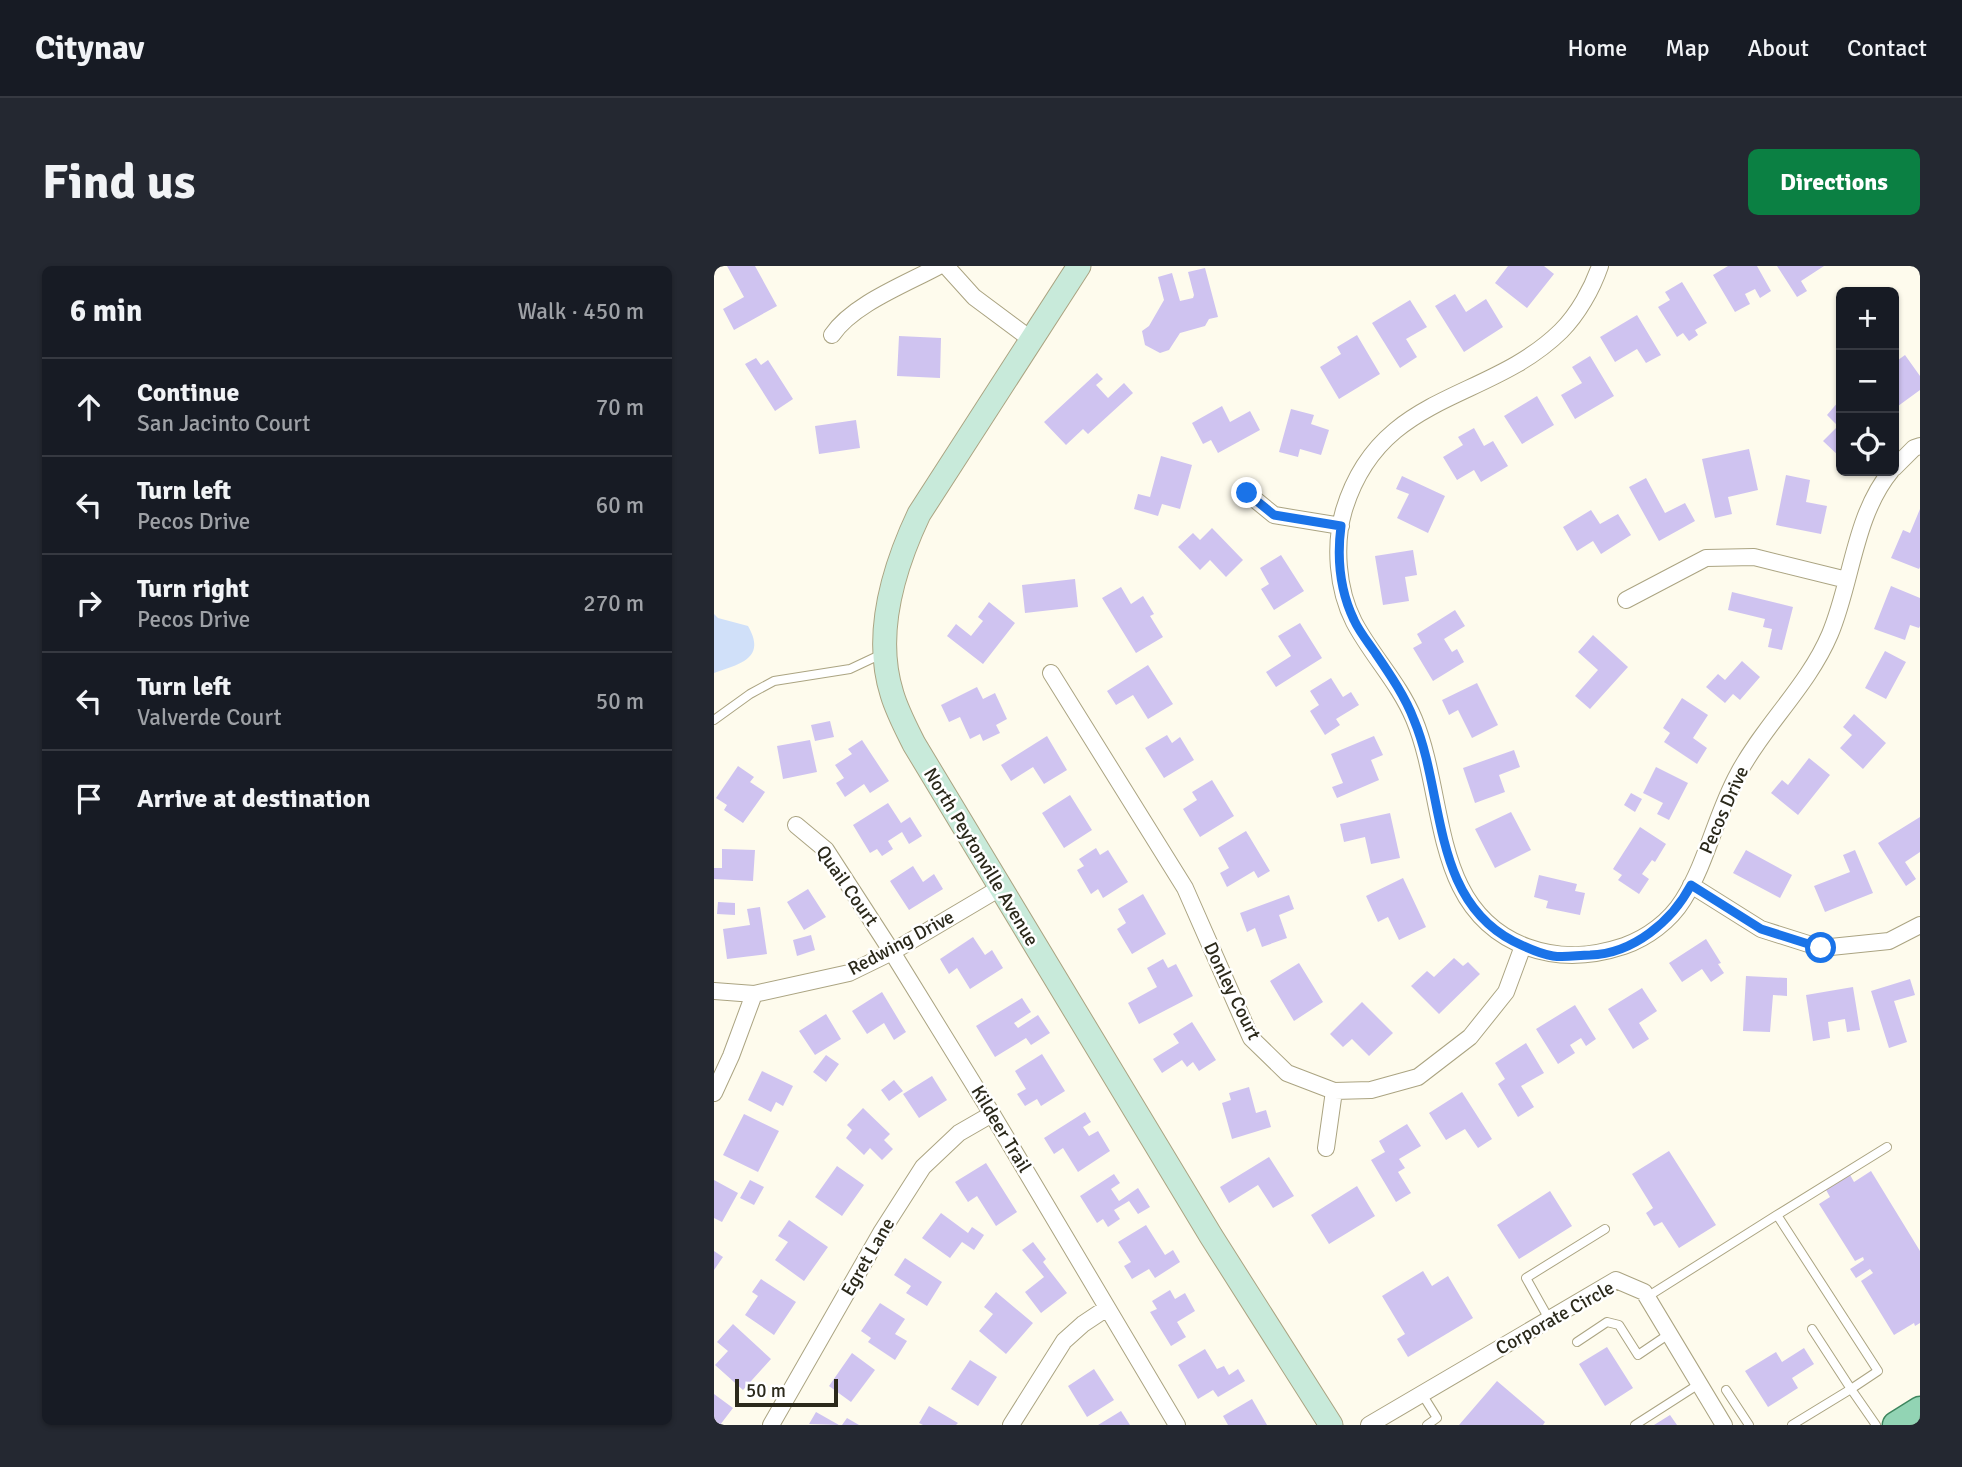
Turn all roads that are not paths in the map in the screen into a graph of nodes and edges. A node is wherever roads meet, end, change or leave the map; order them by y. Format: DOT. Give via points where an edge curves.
graph roads {
  1 [pos="939,266"];
  2 [pos="946,266"];
  3 [pos="1079,266"];
  4 [pos="1600,266"];
  5 [pos="832,335"];
  6 [pos="1033,341"];
  7 [pos="1920,446"];
  8 [pos="1899,464"];
  9 [pos="1889,476"];
  10 [pos="1247,493"];
  11 [pos="1341,526"];
  12 [pos="1847,580"];
  13 [pos="1626,600"];
  14 [pos="885,652"];
  15 [pos="1051,673"];
  16 [pos="714,720"];
  17 [pos="796,825"];
  18 [pos="1691,885"];
  19 [pos="1000,888"];
  20 [pos="1920,925"];
  21 [pos="1523,946"];
  22 [pos="892,952"];
  23 [pos="714,991"];
  24 [pos="754,994"];
  25 [pos="1334,1091"];
  26 [pos="714,1093"];
  27 [pos="992,1114"];
  28 [pos="1887,1147"];
  29 [pos="1326,1148"];
  30 [pos="1777,1216"];
  31 [pos="1605,1229"];
  32 [pos="1647,1297"];
  33 [pos="1107,1308"];
  34 [pos="1549,1319"];
  35 [pos="1812,1329"];
  36 [pos="1670,1334"];
  37 [pos="1577,1342"];
  38 [pos="1699,1384"];
  39 [pos="1851,1388"];
  40 [pos="1726,1390"];
  41 [pos="1422,1394"];
  42 [pos="1920,1410"];
  43 [pos="771,1425"];
  44 [pos="1011,1425"];
  45 [pos="1177,1425"];
  46 [pos="1331,1425"];
  47 [pos="1369,1425"];
  48 [pos="1427,1425"];
  49 [pos="1635,1425"];
  50 [pos="1724,1425"];
  51 [pos="1749,1425"];
  52 [pos="1792,1425"];
  53 [pos="1876,1425"];
  54 [pos="1896,1425"];
  1 -- 5 [label="street" via="871,302"];
  2 -- 6 [label="street" via="974,297"];
  3 -- 6 [label="street, North Peytonville Avenue"];
  4 -- 11 [label="street, Pecos Drive" via="1577,312 1561,331 1518,363 1440,401 1385,439 1361,472"];
  6 -- 14 [label="street, North Peytonville Avenue" via="919,514 895,576 885,622"];
  7 -- 8 [label="street, Pecos Drive"];
  9 -- 12 [label="street, Pecos Drive" via="1867,514"];
  10 -- 11 [label="street" via="1274,515"];
  11 -- 21 [label="street, Pecos Drive" via="1338,549 1347,603 1354,622 1412,713 1455,879 1488,923"];
  12 -- 13 [label="street" via="1754,557 1706,558"];
  12 -- 18 [label="street, Pecos Drive" via="1828,640 1737,776"];
  14 -- 16 [label="lane" via="850,669 774,681"];
  14 -- 19 [label="street, North Peytonville Avenue" via="892,695 914,744"];
  15 -- 25 [label="street, Donley Court" via="1185,888 1251,1038 1287,1073"];
  17 -- 22 [label="street, Quail Court" via="826,850"];
  18 -- 20 [label="street" via="1761,929 1821,948 1889,941"];
  18 -- 21 [label="street, Pecos Drive" via="1670,917 1630,944 1597,955 1553,956"];
  19 -- 22 [label="street, Redwing Drive"];
  19 -- 46 [label="street, North Peytonville Avenue"];
  21 -- 25 [label="street, Donley Court" via="1506,992 1470,1037 1418,1077 1371,1090"];
  22 -- 24 [label="street, Redwing Drive" via="849,973"];
  22 -- 27 [label="street, Kildeer Trail"];
  23 -- 24 [label="street, Redwing Drive"];
  24 -- 26 [label="street"];
  25 -- 29 [label="street"];
  27 -- 33 [label="street, Kildeer Trail"];
  27 -- 43 [label="street, Egret Lane" via="959,1133 923,1167"];
  28 -- 30 [label="lane"];
  30 -- 32 [label="lane"];
  30 -- 39 [label="lane" via="1878,1371"];
  31 -- 34 [label="lane" via="1526,1278"];
  32 -- 34 [label="street, Corporate Circle" via="1616,1280"];
  32 -- 36 [label="street, Corporate Circle"];
  33 -- 44 [label="street" via="1064,1341"];
  33 -- 45 [label="street, Kildeer Trail"];
  34 -- 41 [label="street, Corporate Circle"];
  35 -- 39 [label="lane"];
  36 -- 37 [label="lane" via="1639,1355 1619,1325 1607,1322"];
  36 -- 38 [label="street, Corporate Circle"];
  38 -- 49 [label="lane"];
  38 -- 50 [label="street, Corporate Circle"];
  39 -- 52 [label="lane"];
  39 -- 53 [label="lane"];
  40 -- 51 [label="lane"];
  41 -- 47 [label="street, Corporate Circle"];
  41 -- 48 [label="lane" via="1437,1418"];
  42 -- 54 [label="main road"];
}
